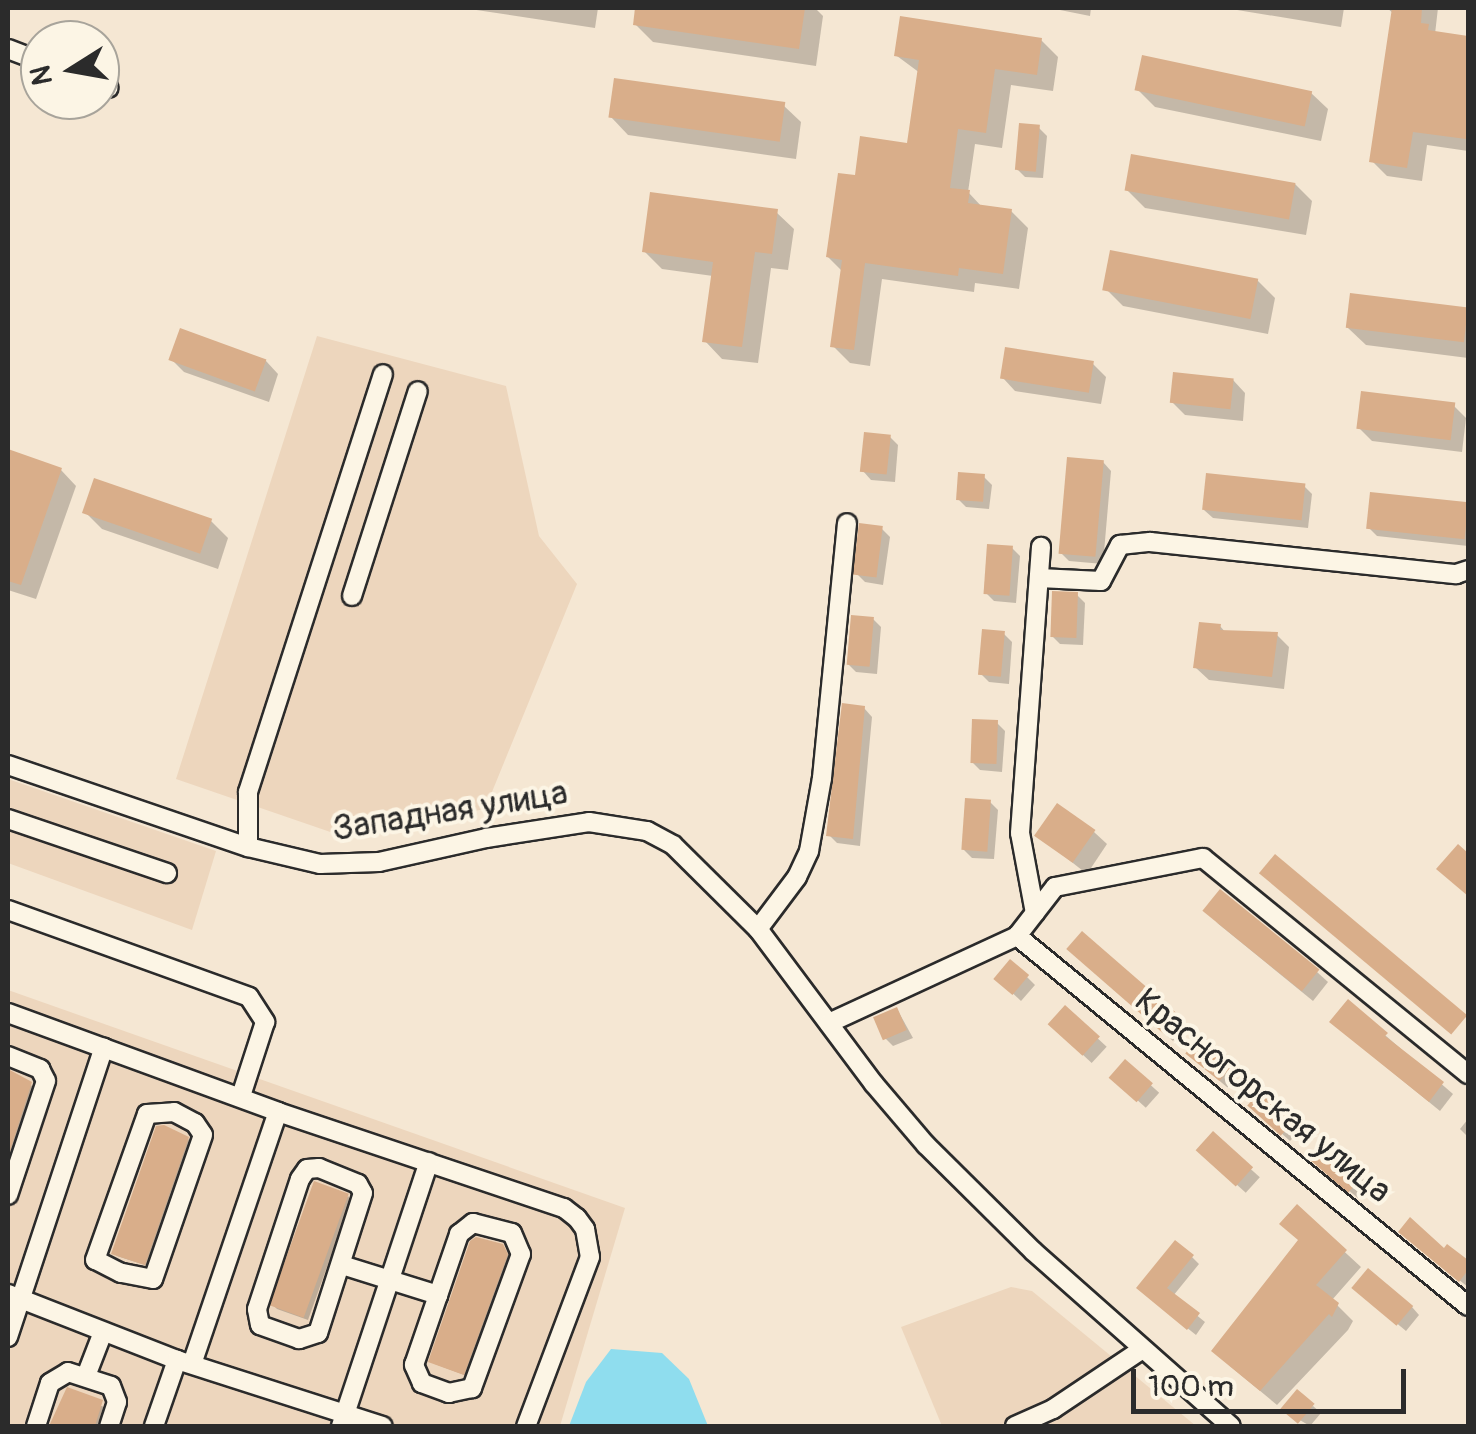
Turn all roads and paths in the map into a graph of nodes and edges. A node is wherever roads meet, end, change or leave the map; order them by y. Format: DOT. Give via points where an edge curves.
graph roads {
  1 [pos="383,374"];
  2 [pos="418,391"];
  3 [pos="847,523"];
  4 [pos="1041,546"];
  5 [pos="1468,570"];
  6 [pos="1039,578"];
  7 [pos="352,596"];
  8 [pos="8,765"];
  9 [pos="8,819"];
  10 [pos="248,847"];
  11 [pos="167,874"];
  12 [pos="8,910"];
  13 [pos="1035,913"];
  14 [pos="758,929"];
  15 [pos="1016,936"];
  16 [pos="8,1013"];
  17 [pos="829,1023"];
  18 [pos="104,1047"];
  19 [pos="8,1056"];
  20 [pos="1468,1074"];
  21 [pos="187,1078"];
  22 [pos="241,1096"];
  23 [pos="174,1112"];
  24 [pos="278,1112"];
  25 [pos="429,1162"];
  26 [pos="8,1195"];
  27 [pos="342,1265"];
  28 [pos="392,1280"];
  29 [pos="438,1295"];
  30 [pos="14,1297"];
  31 [pos="1468,1306"];
  32 [pos="103,1332"];
  33 [pos="8,1336"];
  34 [pos="1141,1350"];
  35 [pos="185,1362"];
  36 [pos="86,1376"];
  37 [pos="343,1420"];
  38 [pos="36,1426"];
  39 [pos="108,1426"];
  40 [pos="154,1426"];
  41 [pos="383,1426"];
  42 [pos="526,1426"];
  43 [pos="1015,1426"];
  44 [pos="1231,1426"];
  1 -- 10 [label="street" via="248,792"];
  2 -- 7 [label="street"];
  3 -- 14 [label="street" via="809,851"];
  4 -- 6 [label="street"];
  5 -- 6 [label="street" via="1456,574 1150,542 1120,545 1101,581"];
  6 -- 13 [label="street" via="1020,833"];
  8 -- 10 [label="street, Западная улица"];
  9 -- 11 [label="street"];
  10 -- 14 [label="street, Западная улица" via="320,864 379,862 556,825 616,824 673,845"];
  12 -- 22 [label="street" via="249,996 265,1022"];
  13 -- 15 [label="street"];
  13 -- 20 [label="street" via="1056,887 1203,858"];
  14 -- 17 [label="street, Западная улица"];
  15 -- 17 [label="street"];
  15 -- 31 [label="street, Красногорская улица"];
  16 -- 18 [label="street"];
  17 -- 34 [label="street, Западная улица" via="926,1145"];
  18 -- 21 [label="street"];
  18 -- 30 [label="street"];
  19 -- 26 [label="street" via="40,1069 46,1081"];
  21 -- 22 [label="street"];
  21 -- 23 [label="street"];
  22 -- 24 [label="street"];
  23 -- 23 [label="street" via="147,1114 94,1260 120,1273 153,1280 203,1135"];
  24 -- 25 [label="street"];
  24 -- 35 [label="street"];
  25 -- 28 [label="street"];
  25 -- 42 [label="street" via="564,1208 586,1229 590,1257"];
  27 -- 27 [label="street" via="318,1333 299,1339 260,1325 260,1298 307,1169 362,1187"];
  27 -- 28 [label="street"];
  28 -- 29 [label="street"];
  28 -- 37 [label="street"];
  29 -- 29 [label="street" via="465,1228 480,1223 517,1237 522,1254 472,1388 462,1392 422,1383 416,1374 416,1354"];
  30 -- 32 [label="street"];
  30 -- 33 [label="street"];
  32 -- 35 [label="street"];
  32 -- 36 [label="street"];
  34 -- 43 [label="street"];
  34 -- 44 [label="street, Западная улица"];
  35 -- 37 [label="street"];
  35 -- 40 [label="street"];
  36 -- 38 [label="street" via="56,1376"];
  36 -- 39 [label="street" via="116,1394"];
  37 -- 41 [label="street"];
}
